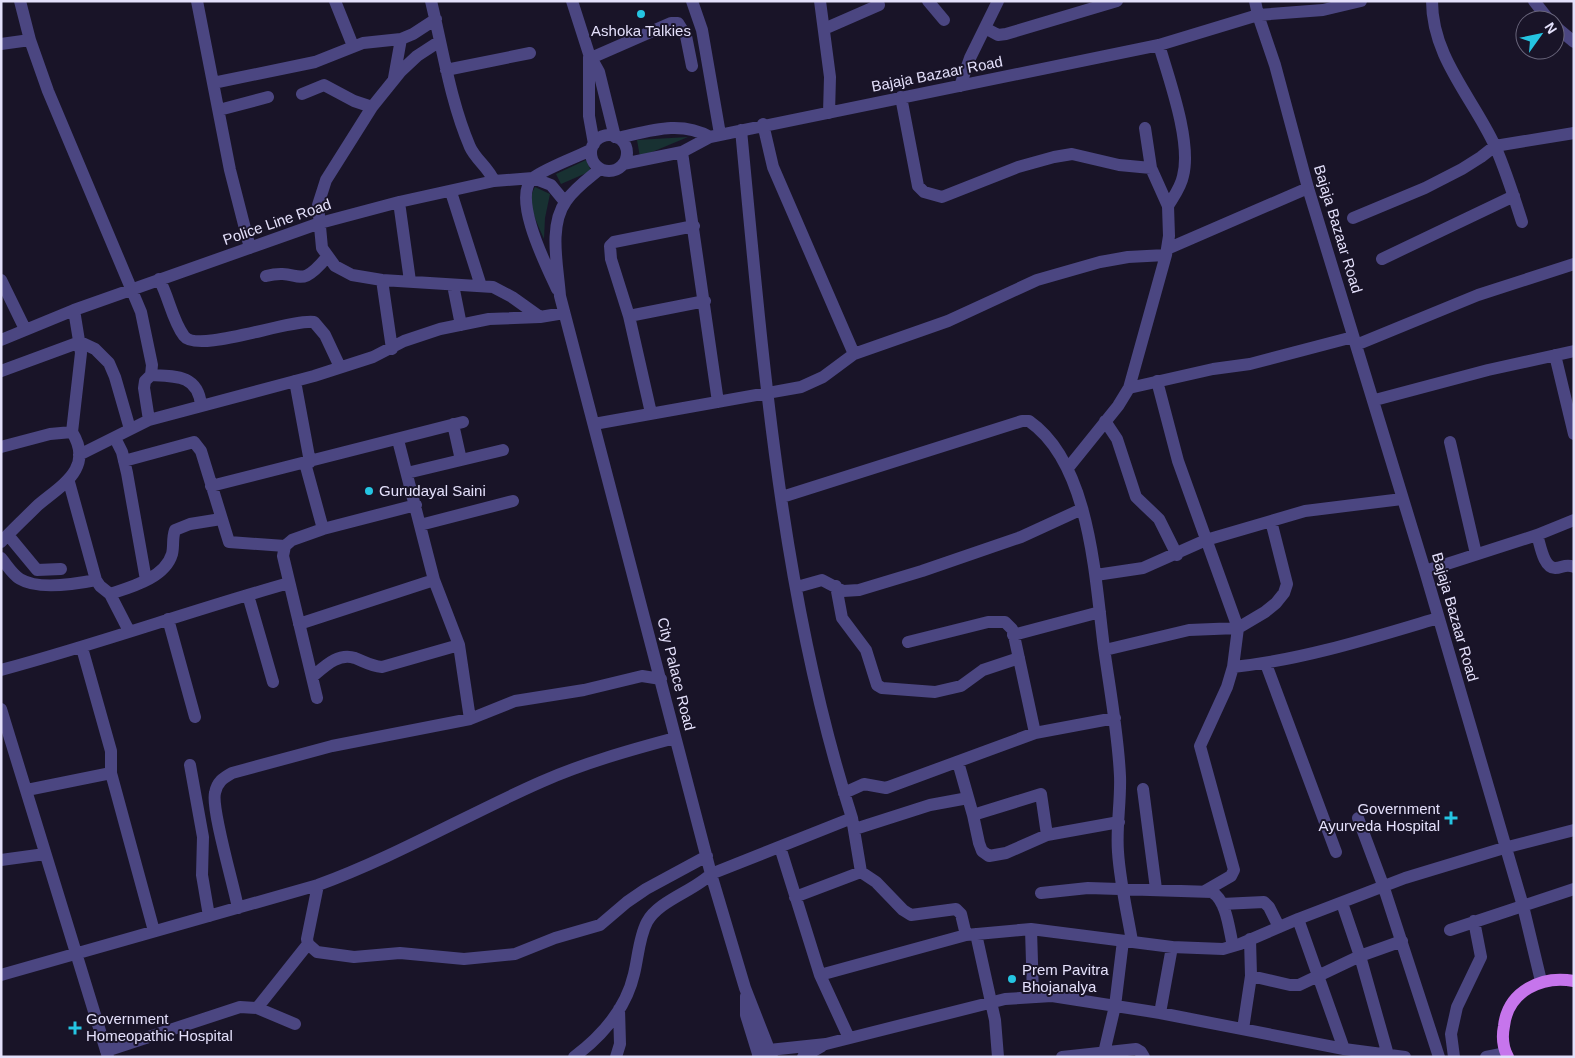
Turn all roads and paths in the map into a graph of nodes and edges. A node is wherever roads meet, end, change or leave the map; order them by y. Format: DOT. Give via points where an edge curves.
graph roads {
  1 [pos="20,1"];
  2 [pos="197,1"];
  3 [pos="335,1"];
  4 [pos="432,1"];
  5 [pos="572,1"];
  6 [pos="692,1"];
  7 [pos="820,1"];
  8 [pos="928,1"];
  9 [pos="998,1"];
  10 [pos="1117,1"];
  11 [pos="1255,1"];
  12 [pos="1360,1"];
  13 [pos="1432,1"];
  14 [pos="879,5"];
  15 [pos="1258,15"];
  16 [pos="436,19"];
  17 [pos="944,20"];
  18 [pos="985,28"];
  19 [pos="824,29"];
  20 [pos="401,39"];
  21 [pos="30,40"];
  22 [pos="440,41"];
  23 [pos="1,44"];
  24 [pos="1159,45"];
  25 [pos="353,46"];
  26 [pos="530,53"];
  27 [pos="590,56"];
  28 [pos="692,66"];
  29 [pos="446,70"];
  30 [pos="393,80"];
  31 [pos="213,83"];
  32 [pos="960,86"];
  33 [pos="302,94"];
  34 [pos="902,97"];
  35 [pos="268,98"];
  36 [pos="372,107"];
  37 [pos="219,110"];
  38 [pos="829,113"];
  39 [pos="762,124"];
  40 [pos="1145,128"];
  41 [pos="741,130"];
  42 [pos="1574,133"];
  43 [pos="715,136"];
  44 [pos="616,138"];
  45 [pos="1495,146"];
  46 [pos="592,147"];
  47 [pos="682,152"];
  48 [pos="623,164"];
  49 [pos="600,168"];
  50 [pos="1151,168"];
  51 [pos="533,178"];
  52 [pos="494,181"];
  53 [pos="1308,188"];
  54 [pos="451,192"];
  55 [pos="1514,196"];
  56 [pos="398,202"];
  57 [pos="565,202"];
  58 [pos="1168,206"];
  59 [pos="1353,218"];
  60 [pos="1522,222"];
  61 [pos="320,223"];
  62 [pos="694,226"];
  63 [pos="250,248"];
  64 [pos="1166,252"];
  65 [pos="327,257"];
  66 [pos="1382,259"];
  67 [pos="1574,264"];
  68 [pos="266,276"];
  69 [pos="1,280"];
  70 [pos="159,280"];
  71 [pos="382,280"];
  72 [pos="410,281"];
  73 [pos="453,285"];
  74 [pos="481,286"];
  75 [pos="132,290"];
  76 [pos="560,296"];
  77 [pos="705,301"];
  78 [pos="74,310"];
  79 [pos="564,313"];
  80 [pos="628,316"];
  81 [pos="540,317"];
  82 [pos="461,325"];
  83 [pos="25,329"];
  84 [pos="1,340"];
  85 [pos="1354,341"];
  86 [pos="80,342"];
  87 [pos="392,349"];
  88 [pos="1574,351"];
  89 [pos="854,354"];
  90 [pos="1555,355"];
  91 [pos="340,367"];
  92 [pos="1,371"];
  93 [pos="151,375"];
  94 [pos="295,381"];
  95 [pos="1156,382"];
  96 [pos="1130,388"];
  97 [pos="766,393"];
  98 [pos="1374,400"];
  99 [pos="718,402"];
  100 [pos="201,405"];
  101 [pos="651,413"];
  102 [pos="149,420"];
  103 [pos="1106,421"];
  104 [pos="594,424"];
  105 [pos="130,429"];
  106 [pos="72,432"];
  107 [pos="1574,434"];
  108 [pos="115,438"];
  109 [pos="398,440"];
  110 [pos="1450,442"];
  111 [pos="1,447"];
  112 [pos="503,450"];
  113 [pos="79,455"];
  114 [pos="461,460"];
  115 [pos="124,461"];
  116 [pos="307,462"];
  117 [pos="1068,468"];
  118 [pos="407,473"];
  119 [pos="69,482"];
  120 [pos="211,486"];
  121 [pos="782,497"];
  122 [pos="1402,499"];
  123 [pos="514,501"];
  124 [pos="416,505"];
  125 [pos="1082,509"];
  126 [pos="221,519"];
  127 [pos="1574,520"];
  128 [pos="1271,521"];
  129 [pos="420,525"];
  130 [pos="323,530"];
  131 [pos="1537,535"];
  132 [pos="5,538"];
  133 [pos="1206,540"];
  134 [pos="285,546"];
  135 [pos="1476,554"];
  136 [pos="1176,555"];
  137 [pos="1,558"];
  138 [pos="1574,567"];
  139 [pos="61,569"];
  140 [pos="1425,571"];
  141 [pos="1096,575"];
  142 [pos="96,580"];
  143 [pos="146,580"];
  144 [pos="434,580"];
  145 [pos="289,583"];
  146 [pos="836,586"];
  147 [pos="797,587"];
  148 [pos="110,594"];
  149 [pos="248,595"];
  150 [pos="1100,612"];
  151 [pos="1438,618"];
  152 [pos="168,619"];
  153 [pos="299,624"];
  154 [pos="1238,628"];
  155 [pos="129,631"];
  156 [pos="1013,635"];
  157 [pos="908,642"];
  158 [pos="459,644"];
  159 [pos="82,648"];
  160 [pos="1105,650"];
  161 [pos="1019,658"];
  162 [pos="1266,664"];
  163 [pos="1233,667"];
  164 [pos="1,670"];
  165 [pos="312,677"];
  166 [pos="661,680"];
  167 [pos="273,682"];
  168 [pos="317,698"];
  169 [pos="1,709"];
  170 [pos="195,717"];
  171 [pos="1116,718"];
  172 [pos="470,720"];
  173 [pos="1035,733"];
  174 [pos="674,738"];
  175 [pos="958,762"];
  176 [pos="190,765"];
  177 [pos="111,773"];
  178 [pos="1143,789"];
  179 [pos="27,790"];
  180 [pos="844,793"];
  181 [pos="968,798"];
  182 [pos="973,815"];
  183 [pos="1358,818"];
  184 [pos="1119,822"];
  185 [pos="854,824"];
  186 [pos="1574,830"];
  187 [pos="1047,835"];
  188 [pos="780,847"];
  189 [pos="1504,848"];
  190 [pos="1336,852"];
  191 [pos="45,854"];
  192 [pos="707,856"];
  193 [pos="1,860"];
  194 [pos="861,872"];
  195 [pos="711,874"];
  196 [pos="318,885"];
  197 [pos="1383,885"];
  198 [pos="1122,888"];
  199 [pos="1156,889"];
  200 [pos="1574,889"];
  201 [pos="1205,890"];
  202 [pos="1040,893"];
  203 [pos="795,897"];
  204 [pos="1342,903"];
  205 [pos="1222,904"];
  206 [pos="1522,906"];
  207 [pos="238,908"];
  208 [pos="210,916"];
  209 [pos="1298,919"];
  210 [pos="1474,921"];
  211 [pos="1278,927"];
  212 [pos="1031,929"];
  213 [pos="1450,930"];
  214 [pos="154,931"];
  215 [pos="971,935"];
  216 [pos="1250,940"];
  217 [pos="1127,941"];
  218 [pos="1402,942"];
  219 [pos="308,944"];
  220 [pos="1233,946"];
  221 [pos="1172,947"];
  222 [pos="75,953"];
  223 [pos="1360,956"];
  224 [pos="1,974"];
  225 [pos="820,975"];
  226 [pos="1319,975"];
  227 [pos="1251,976"];
  228 [pos="1541,981"];
  229 [pos="1574,981"];
  230 [pos="1034,996"];
  231 [pos="990,1003"];
  232 [pos="1116,1006"];
  233 [pos="258,1008"];
  234 [pos="619,1009"];
  235 [pos="1160,1013"];
  236 [pos="295,1024"];
  237 [pos="1243,1029"];
  238 [pos="838,1041"];
  239 [pos="1344,1049"];
  240 [pos="1328,1051"];
  241 [pos="107,1054"];
  242 [pos="764,1054"];
  243 [pos="1104,1054"];
  244 [pos="1388,1055"];
  245 [pos="1507,1055"];
  246 [pos="574,1057"];
  247 [pos="616,1057"];
  248 [pos="803,1057"];
  249 [pos="823,1057"];
  250 [pos="998,1057"];
  251 [pos="1062,1057"];
  252 [pos="1144,1057"];
  253 [pos="1405,1057"];
  254 [pos="1439,1057"];
  255 [pos="1454,1057"];
  256 [pos="1486,1057"];
  1 -- 21 [label="street"];
  2 -- 31 [label="street"];
  3 -- 25 [label="street"];
  4 -- 16 [label="street"];
  5 -- 27 [label="street"];
  6 -- 43 [label="street" via="702,30"];
  7 -- 19 [label="street"];
  8 -- 17 [label="street"];
  9 -- 18 [label="street"];
  10 -- 18 [label="street" via="1006,34 998,35"];
  11 -- 15 [label="street"];
  12 -- 15 [label="street" via="1323,10"];
  13 -- 45 [label="street" via="1432,16 1445,55"];
  14 -- 19 [label="street"];
  15 -- 24 [label="street, Bajaja Bazaar Road"];
  15 -- 53 [label="street, Bajaja Bazaar Road"];
  16 -- 20 [label="street"];
  16 -- 22 [label="street"];
  18 -- 32 [label="street"];
  19 -- 38 [label="street" via="830,77"];
  20 -- 25 [label="street"];
  20 -- 30 [label="street"];
  21 -- 23 [label="street"];
  21 -- 75 [label="street" via="106,234"];
  22 -- 29 [label="street"];
  22 -- 30 [label="street" via="411,60"];
  24 -- 32 [label="street, Bajaja Bazaar Road"];
  24 -- 58 [label="street" via="1180,122 1186,161 1180,186"];
  25 -- 31 [label="street" via="315,62"];
  26 -- 29 [label="street"];
  27 -- 28 [label="street" via="678,23 686,36"];
  27 -- 44 [label="street" via="599,72"];
  27 -- 46 [label="street"];
  29 -- 52 [label="street" via="471,148 488,168"];
  30 -- 36 [label="street"];
  31 -- 37 [label="street"];
  32 -- 34 [label="street, Bajaja Bazaar Road"];
  33 -- 36 [label="street" via="324,85"];
  34 -- 38 [label="street, Bajaja Bazaar Road"];
  34 -- 50 [label="street" via="918,186 932,196 952,194 1018,167 1072,154 1119,165"];
  35 -- 37 [label="street"];
  36 -- 61 [label="street" via="322,188 318,205"];
  37 -- 63 [label="street"];
  38 -- 39 [label="street, Bajaja Bazaar Road"];
  39 -- 41 [label="street, Bajaja Bazaar Road"];
  39 -- 89 [label="street" via="773,167"];
  40 -- 50 [label="street"];
  41 -- 43 [label="street, Bajaja Bazaar Road"];
  41 -- 97 [label="street"];
  42 -- 45 [label="street"];
  43 -- 44 [label="street" via="683,127"];
  43 -- 47 [label="street"];
  44 -- 46 [label="street" via="604,136"];
  44 -- 48 [label="street" via="627,152"];
  45 -- 55 [label="street"];
  45 -- 59 [label="street" via="1462,169 1425,188"];
  46 -- 49 [label="street" via="594,163"];
  46 -- 51 [label="street"];
  47 -- 48 [label="street"];
  47 -- 62 [label="street"];
  48 -- 49 [label="street" via="613,171"];
  49 -- 57 [label="street, City Palace Road"];
  50 -- 58 [label="street"];
  51 -- 52 [label="street, Police Line Road"];
  51 -- 57 [label="street" via="551,185"];
  51 -- 76 [label="street, City Palace Road" via="526,186 526,203 534,236"];
  52 -- 54 [label="street, Police Line Road"];
  53 -- 64 [label="street"];
  53 -- 85 [label="street, Bajaja Bazaar Road"];
  54 -- 56 [label="street, Police Line Road"];
  54 -- 74 [label="street"];
  55 -- 60 [label="street"];
  55 -- 66 [label="street"];
  56 -- 61 [label="street, Police Line Road"];
  56 -- 72 [label="street"];
  57 -- 76 [label="street, City Palace Road" via="557,225"];
  58 -- 64 [label="street"];
  61 -- 63 [label="street, Police Line Road"];
  61 -- 65 [label="street" via="322,248"];
  62 -- 77 [label="street"];
  62 -- 80 [label="street" via="614,242 610,246"];
  63 -- 70 [label="street, Police Line Road"];
  64 -- 89 [label="street" via="1100,262 1049,276 948,321"];
  64 -- 96 [label="street"];
  65 -- 68 [label="street" via="305,278 278,273"];
  65 -- 71 [label="street" via="344,272"];
  67 -- 85 [label="street"];
  69 -- 83 [label="street"];
  70 -- 75 [label="street, Police Line Road"];
  70 -- 91 [label="street" via="179,328 191,342 314,322 325,335"];
  71 -- 72 [label="street"];
  71 -- 87 [label="street"];
  72 -- 73 [label="street"];
  73 -- 74 [label="street"];
  73 -- 82 [label="street"];
  74 -- 81 [label="street" via="502,291"];
  75 -- 78 [label="street, Police Line Road"];
  75 -- 93 [label="street" via="149,346"];
  76 -- 79 [label="street, City Palace Road"];
  77 -- 80 [label="street"];
  77 -- 99 [label="street"];
  78 -- 83 [label="street, Police Line Road"];
  78 -- 86 [label="street"];
  79 -- 81 [label="street"];
  79 -- 104 [label="street, City Palace Road"];
  80 -- 101 [label="street"];
  81 -- 82 [label="street" via="489,319"];
  82 -- 87 [label="street" via="404,341"];
  83 -- 84 [label="street, Police Line Road"];
  85 -- 95 [label="street"];
  85 -- 98 [label="street, Bajaja Bazaar Road"];
  86 -- 92 [label="street"];
  86 -- 105 [label="street" via="96,349 109,363"];
  86 -- 106 [label="street"];
  87 -- 91 [label="street"];
  88 -- 90 [label="street"];
  89 -- 97 [label="street" via="811,384"];
  90 -- 98 [label="street"];
  90 -- 107 [label="street"];
  91 -- 94 [label="street"];
  93 -- 100 [label="street" via="172,376 192,383 200,394"];
  93 -- 102 [label="street" via="144,388"];
  94 -- 100 [label="street"];
  94 -- 116 [label="street"];
  95 -- 96 [label="street"];
  95 -- 133 [label="street" via="1178,461"];
  96 -- 103 [label="street"];
  97 -- 99 [label="street"];
  97 -- 121 [label="street"];
  98 -- 122 [label="street, Bajaja Bazaar Road"];
  99 -- 101 [label="street"];
  100 -- 102 [label="street"];
  101 -- 104 [label="street"];
  102 -- 105 [label="street"];
  103 -- 117 [label="street"];
  103 -- 136 [label="street" via="1117,439 1136,497 1159,519"];
  104 -- 166 [label="street, City Palace Road"];
  105 -- 108 [label="street"];
  106 -- 111 [label="street" via="50,434"];
  106 -- 113 [label="street"];
  108 -- 113 [label="street"];
  108 -- 115 [label="street"];
  109 -- 114 [label="street" via="458,423"];
  109 -- 116 [label="street"];
  109 -- 118 [label="street"];
  110 -- 135 [label="street"];
  112 -- 114 [label="street"];
  113 -- 119 [label="street"];
  114 -- 118 [label="street"];
  115 -- 120 [label="street" via="194,442 201,451"];
  115 -- 143 [label="street"];
  116 -- 120 [label="street"];
  116 -- 130 [label="street"];
  117 -- 121 [label="street" via="1037,426 1022,421"];
  117 -- 125 [label="street"];
  118 -- 124 [label="street"];
  119 -- 132 [label="street" via="36,507"];
  119 -- 142 [label="street"];
  120 -- 126 [label="street"];
  121 -- 147 [label="street"];
  122 -- 128 [label="street" via="1305,511"];
  122 -- 140 [label="street, Bajaja Bazaar Road"];
  123 -- 129 [label="street"];
  124 -- 129 [label="street"];
  124 -- 130 [label="street"];
  125 -- 141 [label="street"];
  125 -- 146 [label="street" via="1021,537 894,581 851,592 843,592"];
  126 -- 134 [label="street" via="229,542"];
  126 -- 143 [label="street" via="175,530 168,562"];
  127 -- 131 [label="street"];
  128 -- 133 [label="street"];
  128 -- 154 [label="street" via="1287,584 1276,604"];
  129 -- 144 [label="street"];
  130 -- 134 [label="street" via="292,540"];
  131 -- 135 [label="street"];
  131 -- 138 [label="street" via="1549,566"];
  132 -- 139 [label="street" via="37,570"];
  133 -- 136 [label="street"];
  133 -- 154 [label="street"];
  134 -- 145 [label="street" via="283,556"];
  135 -- 140 [label="street"];
  136 -- 141 [label="street" via="1143,568"];
  137 -- 142 [label="street" via="20,579 28,582 62,585"];
  140 -- 151 [label="street, Bajaja Bazaar Road"];
  141 -- 150 [label="street"];
  142 -- 148 [label="street"];
  143 -- 148 [label="street"];
  144 -- 153 [label="street"];
  144 -- 158 [label="street"];
  145 -- 149 [label="street"];
  145 -- 153 [label="street"];
  146 -- 147 [label="street" via="822,580"];
  146 -- 161 [label="street" via="842,618 866,650 877,685 882,688 935,692 961,686 983,670"];
  147 -- 180 [label="street" via="817,696"];
  148 -- 155 [label="street"];
  149 -- 152 [label="street"];
  149 -- 167 [label="street"];
  150 -- 156 [label="street"];
  150 -- 160 [label="street"];
  151 -- 162 [label="street"];
  151 -- 189 [label="street, Bajaja Bazaar Road"];
  152 -- 155 [label="street"];
  152 -- 170 [label="street"];
  153 -- 165 [label="street"];
  154 -- 160 [label="street" via="1189,630"];
  154 -- 163 [label="street"];
  155 -- 159 [label="street"];
  156 -- 157 [label="street" via="1005,622 988,622"];
  156 -- 161 [label="street"];
  158 -- 165 [label="street" via="382,667 342,657"];
  158 -- 172 [label="street"];
  159 -- 164 [label="street"];
  159 -- 177 [label="street" via="110,751"];
  160 -- 171 [label="street"];
  161 -- 173 [label="street"];
  162 -- 163 [label="street"];
  162 -- 190 [label="street"];
  163 -- 201 [label="street" via="1200,746 1234,870 1232,876"];
  165 -- 168 [label="street"];
  166 -- 172 [label="street" via="642,676 584,690 515,701"];
  166 -- 174 [label="street, City Palace Road"];
  169 -- 179 [label="street"];
  171 -- 173 [label="street"];
  171 -- 184 [label="street"];
  172 -- 207 [label="street" via="316,750 232,773 222,779 217,786 214,804"];
  173 -- 175 [label="street"];
  174 -- 192 [label="street, City Palace Road"];
  174 -- 196 [label="street" via="543,781 353,873"];
  175 -- 180 [label="street" via="886,788 864,784"];
  175 -- 181 [label="street"];
  176 -- 208 [label="street" via="204,837 202,876"];
  177 -- 179 [label="street"];
  177 -- 214 [label="street"];
  178 -- 199 [label="street"];
  179 -- 191 [label="street"];
  180 -- 185 [label="street"];
  181 -- 182 [label="street"];
  181 -- 185 [label="street" via="930,804"];
  182 -- 187 [label="street" via="982,851 989,856 1006,853"];
  182 -- 187 [label="street" via="1042,794"];
  183 -- 197 [label="street"];
  184 -- 187 [label="street"];
  184 -- 198 [label="street"];
  185 -- 188 [label="street"];
  185 -- 194 [label="street"];
  186 -- 189 [label="street"];
  188 -- 195 [label="street"];
  188 -- 203 [label="street"];
  189 -- 197 [label="street"];
  189 -- 206 [label="street, Bajaja Bazaar Road"];
  191 -- 193 [label="street"];
  191 -- 222 [label="street"];
  192 -- 195 [label="street, City Palace Road"];
  192 -- 219 [label="street" via="646,889 600,925 515,954 479,959 400,953 354,957 317,952"];
  194 -- 203 [label="street"];
  194 -- 215 [label="street" via="911,915 956,909"];
  195 -- 234 [label="street" via="646,922 633,978"];
  195 -- 242 [label="street, City Palace Road" via="746,988 746,1016"];
  196 -- 207 [label="street"];
  196 -- 219 [label="street"];
  197 -- 204 [label="street"];
  197 -- 218 [label="street"];
  198 -- 199 [label="street"];
  198 -- 202 [label="street"];
  198 -- 217 [label="street"];
  199 -- 201 [label="street"];
  200 -- 206 [label="street"];
  201 -- 205 [label="street" via="1217,894"];
  203 -- 225 [label="street"];
  204 -- 209 [label="street"];
  204 -- 223 [label="street"];
  205 -- 211 [label="street" via="1264,902"];
  205 -- 220 [label="street"];
  206 -- 210 [label="street"];
  206 -- 228 [label="street, Bajaja Bazaar Road"];
  207 -- 208 [label="street"];
  208 -- 214 [label="street"];
  209 -- 211 [label="street"];
  209 -- 226 [label="street"];
  210 -- 213 [label="street"];
  210 -- 255 [label="street" via="1481,957 1457,1007 1451,1034"];
  211 -- 216 [label="street"];
  212 -- 215 [label="street"];
  212 -- 217 [label="street"];
  212 -- 230 [label="street"];
  214 -- 222 [label="street"];
  215 -- 225 [label="street"];
  215 -- 231 [label="street"];
  216 -- 220 [label="street"];
  216 -- 227 [label="street"];
  217 -- 221 [label="street"];
  217 -- 232 [label="street"];
  218 -- 223 [label="street"];
  218 -- 254 [label="street"];
  219 -- 233 [label="street"];
  220 -- 221 [label="street" via="1212,949"];
  221 -- 235 [label="street"];
  222 -- 224 [label="street"];
  222 -- 241 [label="street"];
  223 -- 226 [label="street"];
  223 -- 244 [label="street"];
  225 -- 238 [label="street"];
  226 -- 227 [label="street" via="1299,985"];
  226 -- 239 [label="street"];
  227 -- 237 [label="street"];
  228 -- 229 [label="main road"];
  228 -- 245 [label="main road" via="1513,1002 1505,1018 1502,1036"];
  230 -- 231 [label="street"];
  230 -- 232 [label="street"];
  231 -- 238 [label="street"];
  231 -- 250 [label="street"];
  232 -- 235 [label="street"];
  232 -- 243 [label="street"];
  233 -- 236 [label="street"];
  233 -- 241 [label="street" via="240,1007"];
  234 -- 246 [label="street" via="601,1034"];
  234 -- 247 [label="street" via="620,1044"];
  235 -- 237 [label="street"];
  237 -- 240 [label="street"];
  238 -- 242 [label="street"];
  238 -- 248 [label="street"];
  238 -- 249 [label="street"];
  239 -- 240 [label="street"];
  239 -- 244 [label="street"];
  243 -- 251 [label="street"];
  243 -- 252 [label="street" via="1136,1049"];
  244 -- 253 [label="street"];
  245 -- 256 [label="street"];
}
